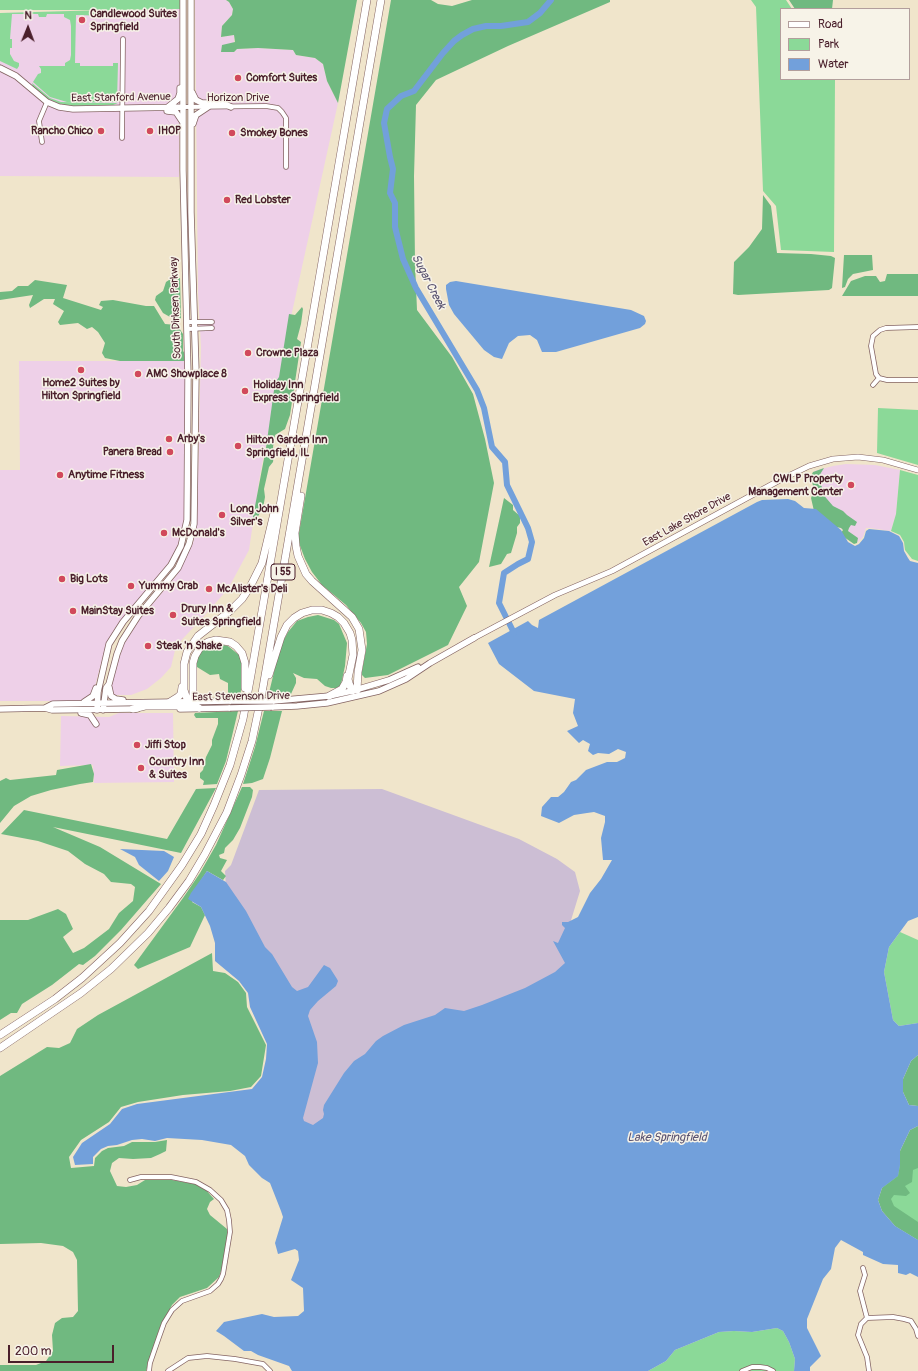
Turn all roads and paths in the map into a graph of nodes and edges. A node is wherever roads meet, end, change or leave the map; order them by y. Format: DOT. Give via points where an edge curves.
graph roads {
  1 [pos="183,0"];
  2 [pos="191,0"];
  3 [pos="367,0"];
  4 [pos="381,0"];
  5 [pos="183,23"];
  6 [pos="191,23"];
  7 [pos="123,39"];
  8 [pos="183,60"];
  9 [pos="0,68"];
  10 [pos="191,91"];
  11 [pos="47,102"];
  12 [pos="168,107"];
  13 [pos="183,107"];
  14 [pos="190,107"];
  15 [pos="208,107"];
  16 [pos="232,107"];
  17 [pos="122,108"];
  18 [pos="150,108"];
  19 [pos="183,123"];
  20 [pos="122,138"];
  21 [pos="42,142"];
  22 [pos="190,150"];
  23 [pos="286,166"];
  24 [pos="188,322"];
  25 [pos="212,322"];
  26 [pos="195,326"];
  27 [pos="918,327"];
  28 [pos="212,328"];
  29 [pos="188,329"];
  30 [pos="879,378"];
  31 [pos="918,380"];
  32 [pos="873,384"];
  33 [pos="307,430"];
  34 [pos="289,453"];
  35 [pos="918,470"];
  36 [pos="158,572"];
  37 [pos="155,584"];
  38 [pos="198,636"];
  39 [pos="474,638"];
  40 [pos="352,649"];
  41 [pos="107,652"];
  42 [pos="109,684"];
  43 [pos="355,692"];
  44 [pos="329,696"];
  45 [pos="155,702"];
  46 [pos="170,702"];
  47 [pos="191,702"];
  48 [pos="80,703"];
  49 [pos="101,703"];
  50 [pos="0,704"];
  51 [pos="231,704"];
  52 [pos="272,704"];
  53 [pos="11,708"];
  54 [pos="45,708"];
  55 [pos="199,708"];
  56 [pos="0,709"];
  57 [pos="133,709"];
  58 [pos="52,710"];
  59 [pos="100,710"];
  60 [pos="96,724"];
  61 [pos="252,741"];
  62 [pos="232,760"];
  63 [pos="0,1035"];
  64 [pos="0,1048"];
  65 [pos="130,1180"];
  66 [pos="863,1268"];
  67 [pos="867,1318"];
  68 [pos="918,1336"];
  69 [pos="149,1371"];
  70 [pos="168,1371"];
  71 [pos="270,1371"];
  72 [pos="742,1371"];
  73 [pos="773,1371"];
  74 [pos="869,1371"];
  1 -- 5 [label="main road, South Dirksen Parkway"];
  2 -- 6 [label="main road, South Dirksen Parkway"];
  3 -- 34 [label="highway, I 55"];
  4 -- 33 [label="highway, I 55"];
  5 -- 6 [label="street"];
  5 -- 8 [label="main road, South Dirksen Parkway"];
  6 -- 10 [label="main road, South Dirksen Parkway"];
  7 -- 17 [label="street"];
  8 -- 12 [label="main road" via="179,96"];
  8 -- 13 [label="main road, South Dirksen Parkway"];
  9 -- 11 [label="main road, East Stanford Avenue" via="16,76"];
  10 -- 14 [label="main road, South Dirksen Parkway"];
  10 -- 16 [label="main road" via="200,103 223,103"];
  11 -- 17 [label="main road, East Stanford Avenue" via="68,109"];
  11 -- 21 [label="street" via="39,121"];
  12 -- 13 [label="main road, East Stanford Avenue"];
  12 -- 18 [label="main road, East Stanford Avenue"];
  13 -- 14 [label="street, Horizon Drive"];
  13 -- 19 [label="main road, South Dirksen Parkway"];
  14 -- 15 [label="street, Horizon Drive"];
  14 -- 22 [label="main road, South Dirksen Parkway"];
  15 -- 16 [label="street, Horizon Drive"];
  15 -- 22 [label="main road" via="194,118"];
  16 -- 23 [label="street, Horizon Drive" via="271,106 282,112 286,123"];
  17 -- 18 [label="main road, East Stanford Avenue"];
  17 -- 20 [label="street"];
  18 -- 19 [label="main road" via="174,111"];
  19 -- 24 [label="main road, South Dirksen Parkway" via="183,203"];
  22 -- 26 [label="main road, South Dirksen Parkway"];
  24 -- 26 [label="street"];
  24 -- 29 [label="main road, South Dirksen Parkway"];
  25 -- 26 [label="street"];
  26 -- 28 [label="street"];
  26 -- 29 [label="street"];
  26 -- 42 [label="main road, South Dirksen Parkway" via="195,518 192,533 178,568 124,636"];
  27 -- 30 [label="street" via="886,328 874,336 871,350"];
  29 -- 37 [label="main road, South Dirksen Parkway" via="187,520 183,540 176,556"];
  30 -- 31 [label="street"];
  30 -- 32 [label="street"];
  33 -- 43 [label="highway" via="295,533 296,546 306,574 352,617 359,630 362,650"];
  33 -- 61 [label="highway, I 55"];
  34 -- 38 [label="highway" via="268,544 255,580 236,605"];
  34 -- 62 [label="highway, I 55" via="243,719"];
  35 -- 39 [label="street, East Lake Shore Drive" via="883,460 858,457 814,464 612,571 555,594"];
  36 -- 37 [label="main road"];
  37 -- 41 [label="main road, South Dirksen Parkway" via="116,632"];
  38 -- 46 [label="highway" via="188,645 183,655 181,694"];
  38 -- 47 [label="highway" via="188,648 184,659 184,690"];
  39 -- 43 [label="main road, East Stevenson Drive" via="430,663"];
  40 -- 43 [label="highway" via="348,683"];
  40 -- 44 [label="highway" via="344,687"];
  40 -- 61 [label="highway" via="349,629 331,613 312,610 291,620 277,648 258,727"];
  41 -- 48 [label="main road" via="93,696"];
  41 -- 49 [label="main road, South Dirksen Parkway" via="98,692"];
  42 -- 45 [label="main road" via="110,694 116,699 148,699"];
  42 -- 49 [label="main road, South Dirksen Parkway"];
  43 -- 44 [label="main road, East Stevenson Drive"];
  43 -- 52 [label="main road, East Stevenson Drive" via="327,703 297,706"];
  44 -- 52 [label="main road, East Stevenson Drive"];
  45 -- 46 [label="main road, East Stevenson Drive"];
  45 -- 49 [label="main road, East Stevenson Drive"];
  46 -- 47 [label="main road, East Stevenson Drive"];
  47 -- 51 [label="main road, East Stevenson Drive"];
  47 -- 55 [label="highway"];
  47 -- 57 [label="highway" via="180,706 145,706"];
  47 -- 62 [label="highway" via="194,656 199,649 216,640 227,641 236,646 244,659 246,677"];
  48 -- 49 [label="main road, East Stevenson Drive"];
  48 -- 54 [label="main road, East Stevenson Drive" via="53,704"];
  49 -- 59 [label="main road, South Dirksen Parkway"];
  50 -- 53 [label="main road"];
  51 -- 52 [label="main road, East Stevenson Drive, bridge"];
  51 -- 55 [label="main road, East Stevenson Drive"];
  53 -- 54 [label="main road, East Stevenson Drive"];
  53 -- 56 [label="main road, East Stevenson Drive"];
  54 -- 58 [label="main road, East Stevenson Drive"];
  55 -- 57 [label="main road, East Stevenson Drive"];
  57 -- 59 [label="main road, East Stevenson Drive"];
  58 -- 59 [label="main road, East Stevenson Drive"];
  58 -- 60 [label="main road" via="56,714 90,715"];
  61 -- 64 [label="highway, I 55" via="224,818 193,874 170,908 131,951 97,981"];
  62 -- 63 [label="highway, I 55" via="201,834 149,911 120,943 82,978"];
  65 -- 69 [label="street" via="141,1177 171,1177 196,1182 217,1195 225,1205 229,1220 230,1232 221,1279 210,1290 182,1301 172,1310 164,1323"];
  66 -- 67 [label="street" via="865,1275 860,1291"];
  67 -- 68 [label="street" via="893,1317 911,1321"];
  67 -- 74 [label="street" via="861,1324 858,1335 867,1357"];
  70 -- 71 [label="street" via="188,1358 207,1356 263,1364"];
  72 -- 73 [label="street" via="760,1367"];
}
